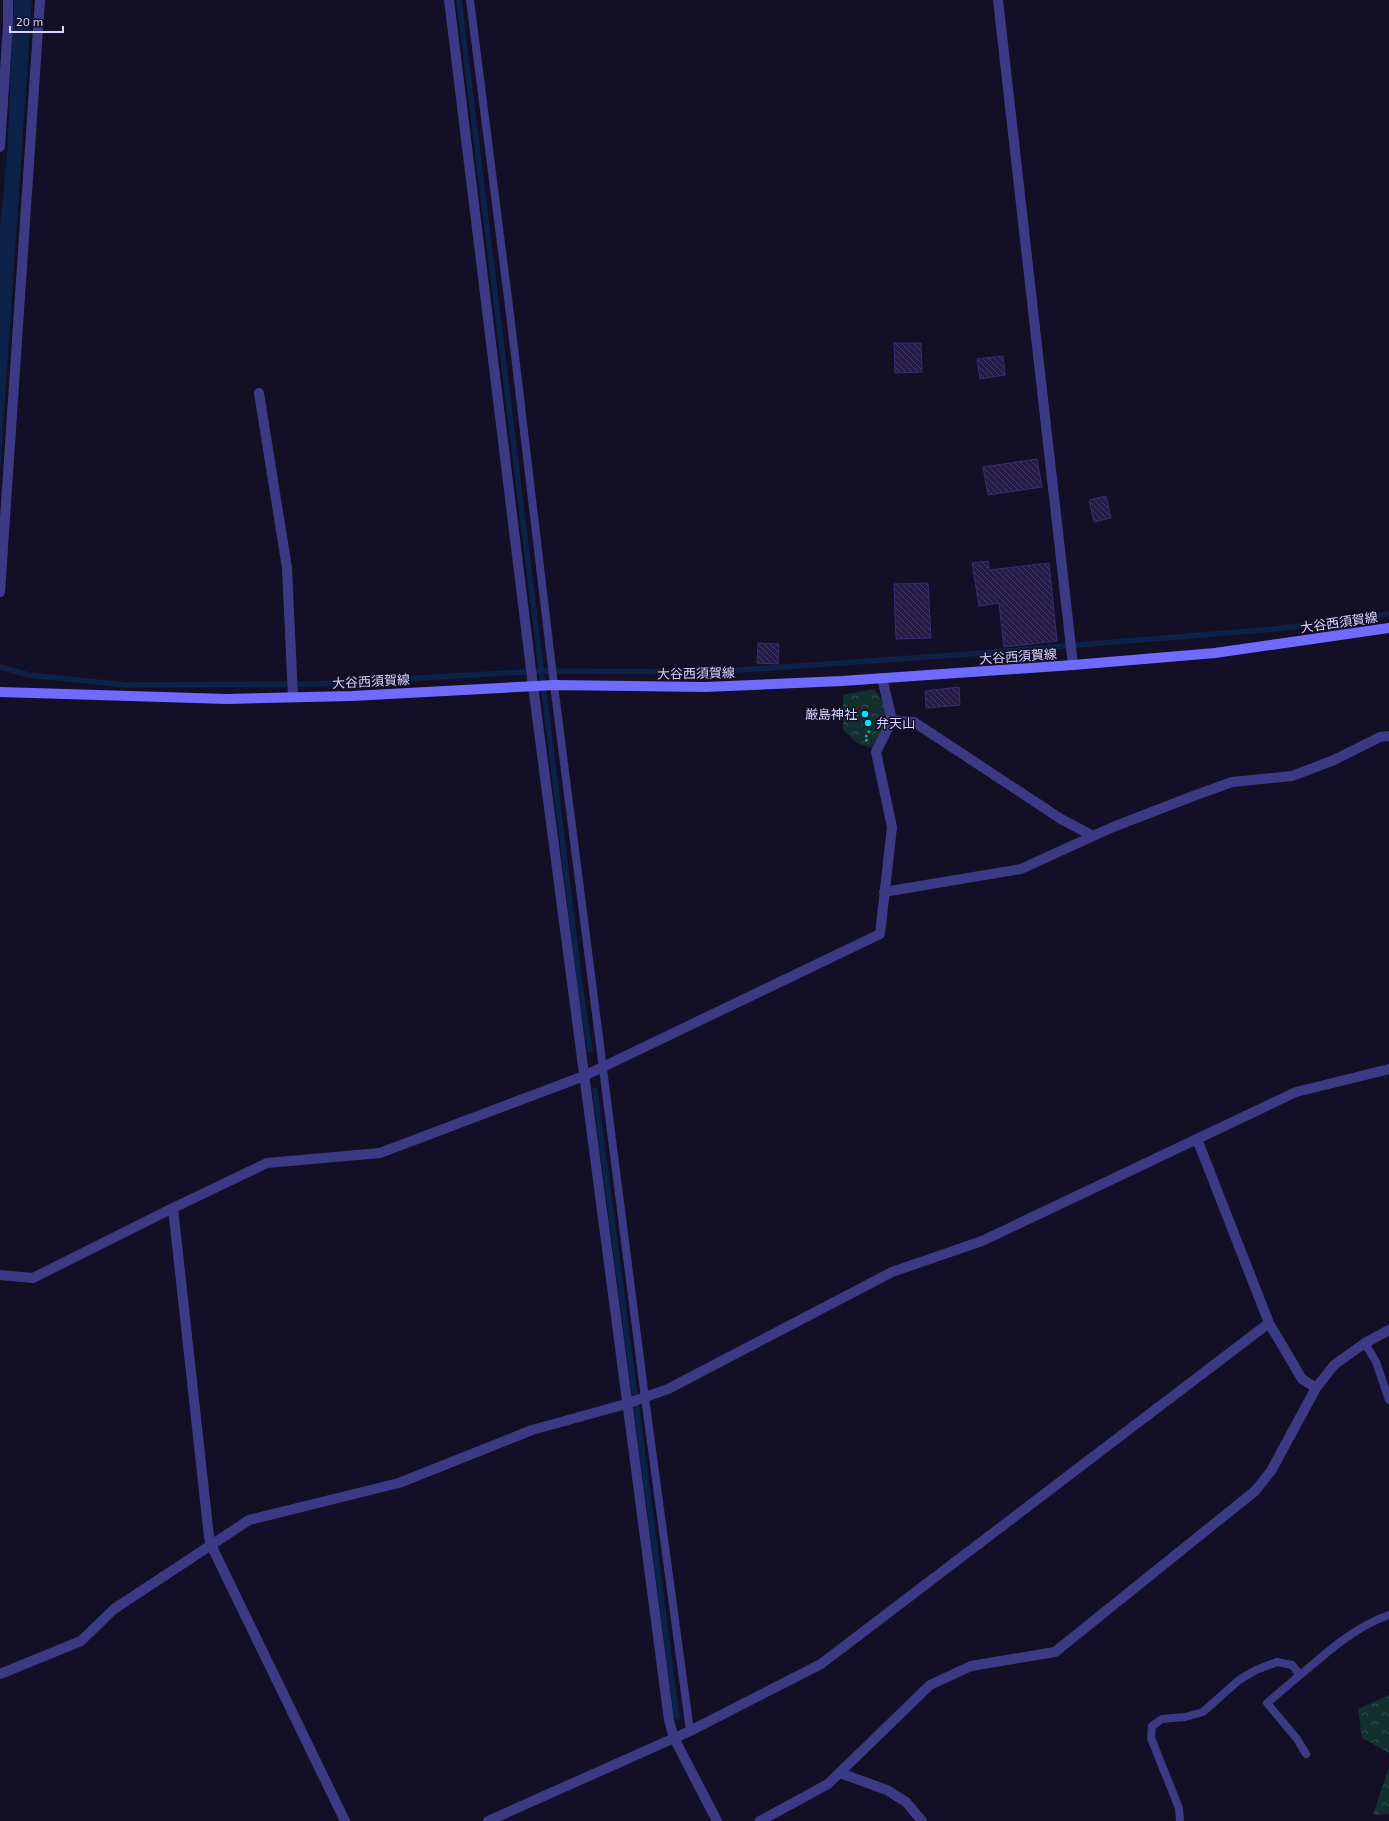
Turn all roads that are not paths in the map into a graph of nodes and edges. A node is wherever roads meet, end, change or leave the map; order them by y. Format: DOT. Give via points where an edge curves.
graph roads {
  1 [pos="8,0"];
  2 [pos="40,0"];
  3 [pos="449,0"];
  4 [pos="470,0"];
  5 [pos="998,0"];
  6 [pos="0,147"];
  7 [pos="259,393"];
  8 [pos="0,592"];
  9 [pos="1389,628"];
  10 [pos="1073,665"];
  11 [pos="882,678"];
  12 [pos="551,685"];
  13 [pos="535,686"];
  14 [pos="0,692"];
  15 [pos="293,697"];
  16 [pos="892,720"];
  17 [pos="1389,736"];
  18 [pos="1093,836"];
  19 [pos="884,892"];
  20 [pos="603,1067"];
  21 [pos="1389,1069"];
  22 [pos="584,1076"];
  23 [pos="1197,1139"];
  24 [pos="173,1208"];
  25 [pos="0,1275"];
  26 [pos="1269,1323"];
  27 [pos="1389,1330"];
  28 [pos="1365,1343"];
  29 [pos="1316,1388"];
  30 [pos="643,1399"];
  31 [pos="1389,1400"];
  32 [pos="628,1403"];
  33 [pos="211,1546"];
  34 [pos="1389,1615"];
  35 [pos="0,1674"];
  36 [pos="1300,1675"];
  37 [pos="690,1731"];
  38 [pos="674,1738"];
  39 [pos="1306,1754"];
  40 [pos="840,1773"];
  41 [pos="345,1821"];
  42 [pos="488,1821"];
  43 [pos="717,1821"];
  44 [pos="760,1821"];
  45 [pos="922,1821"];
  46 [pos="1180,1821"];
  1 -- 6 [label="street"];
  2 -- 8 [label="street"];
  3 -- 13 [label="street"];
  4 -- 12 [label="lane" via="511,322"];
  5 -- 10 [label="street"];
  7 -- 15 [label="street" via="287,568"];
  9 -- 10 [label="main road, 大谷西須賀線" via="1215,653"];
  10 -- 11 [label="main road, 大谷西須賀線"];
  11 -- 12 [label="main road, 大谷西須賀線" via="705,687"];
  11 -- 16 [label="street"];
  12 -- 13 [label="main road, 大谷西須賀線"];
  12 -- 20 [label="lane"];
  13 -- 15 [label="main road, 大谷西須賀線"];
  13 -- 22 [label="street"];
  14 -- 15 [label="main road, 大谷西須賀線" via="228,699"];
  16 -- 18 [label="street" via="914,722 1061,820"];
  16 -- 19 [label="street" via="876,752 892,828"];
  17 -- 18 [label="street" via="1380,737 1334,760 1292,776 1232,782"];
  18 -- 19 [label="street" via="1021,869"];
  19 -- 20 [label="street" via="880,934"];
  20 -- 22 [label="street"];
  20 -- 30 [label="lane"];
  21 -- 23 [label="street" via="1296,1092"];
  22 -- 24 [label="street" via="380,1153 267,1163"];
  22 -- 32 [label="street"];
  23 -- 26 [label="street"];
  23 -- 30 [label="street" via="982,1241 892,1272 668,1389"];
  24 -- 25 [label="street" via="33,1278"];
  24 -- 33 [label="street"];
  26 -- 29 [label="street" via="1302,1379"];
  26 -- 37 [label="street" via="821,1664"];
  27 -- 28 [label="street"];
  28 -- 29 [label="street" via="1334,1365"];
  28 -- 31 [label="lane" via="1376,1362"];
  29 -- 40 [label="street" via="1271,1471 1255,1491 1055,1652 971,1666 930,1685"];
  30 -- 32 [label="street"];
  30 -- 37 [label="lane"];
  32 -- 33 [label="street" via="532,1430 399,1483 249,1520"];
  32 -- 38 [label="street" via="669,1720"];
  33 -- 35 [label="street" via="114,1609 81,1641"];
  33 -- 41 [label="street"];
  34 -- 36 [label="lane" via="1351,1633"];
  36 -- 39 [label="lane" via="1267,1703"];
  36 -- 46 [label="lane" via="1292,1665 1277,1662 1239,1680 1202,1712 1162,1719 1152,1726 1151,1738 1179,1808"];
  37 -- 38 [label="street"];
  38 -- 42 [label="street"];
  38 -- 43 [label="street"];
  40 -- 44 [label="street" via="828,1784"];
  40 -- 45 [label="street" via="887,1790 906,1802"];
}
